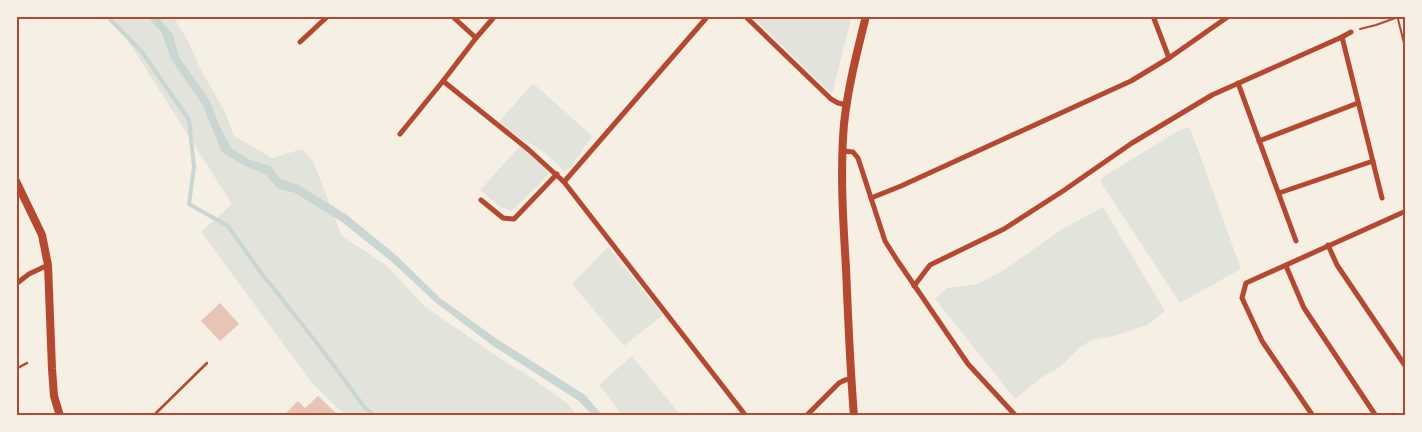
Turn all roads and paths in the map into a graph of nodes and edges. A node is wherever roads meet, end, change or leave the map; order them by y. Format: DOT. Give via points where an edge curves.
graph roads {
  1 [pos="328,16"];
  2 [pos="452,16"];
  3 [pos="495,16"];
  4 [pos="708,16"];
  5 [pos="745,16"];
  6 [pos="866,16"];
  7 [pos="1153,16"];
  8 [pos="1229,16"];
  9 [pos="1397,17"];
  10 [pos="1351,32"];
  11 [pos="1342,37"];
  12 [pos="476,38"];
  13 [pos="300,42"];
  14 [pos="1406,51"];
  15 [pos="1169,58"];
  16 [pos="443,80"];
  17 [pos="1238,83"];
  18 [pos="1358,103"];
  19 [pos="847,105"];
  20 [pos="400,134"];
  21 [pos="1260,141"];
  22 [pos="843,152"];
  23 [pos="1373,161"];
  24 [pos="557,174"];
  25 [pos="16,181"];
  26 [pos="564,182"];
  27 [pos="1278,193"];
  28 [pos="871,198"];
  29 [pos="1382,198"];
  30 [pos="481,200"];
  31 [pos="1406,210"];
  32 [pos="1296,241"];
  33 [pos="1328,245"];
  34 [pos="48,265"];
  35 [pos="1286,266"];
  36 [pos="16,284"];
  37 [pos="914,286"];
  38 [pos="28,363"];
  39 [pos="207,364"];
  40 [pos="1406,367"];
  41 [pos="16,370"];
  42 [pos="851,379"];
  43 [pos="60,416"];
  44 [pos="153,416"];
  45 [pos="746,416"];
  46 [pos="806,416"];
  47 [pos="854,416"];
  48 [pos="1016,416"];
  49 [pos="1313,416"];
  50 [pos="1376,416"];
  1 -- 13 [label="street"];
  2 -- 12 [label="street"];
  3 -- 12 [label="street"];
  4 -- 26 [label="street"];
  5 -- 19 [label="street" via="830,99"];
  6 -- 19 [label="main road"];
  7 -- 15 [label="street"];
  8 -- 15 [label="street"];
  9 -- 10 [label="path"];
  9 -- 14 [label="path"];
  10 -- 11 [label="street"];
  11 -- 17 [label="street"];
  11 -- 18 [label="street"];
  12 -- 16 [label="street"];
  15 -- 28 [label="street" via="1102,96"];
  16 -- 20 [label="street"];
  16 -- 24 [label="street"];
  17 -- 21 [label="street"];
  17 -- 37 [label="street" via="1132,143 1004,228 930,265"];
  18 -- 21 [label="street"];
  18 -- 23 [label="street"];
  19 -- 22 [label="main road"];
  21 -- 27 [label="street"];
  22 -- 28 [label="street" via="853,152 858,158"];
  22 -- 42 [label="main road"];
  23 -- 27 [label="street"];
  23 -- 29 [label="street"];
  24 -- 26 [label="street"];
  24 -- 30 [label="street" via="514,219 503,218"];
  25 -- 34 [label="main road" via="42,236"];
  26 -- 45 [label="street"];
  27 -- 32 [label="street"];
  28 -- 37 [label="street" via="885,241"];
  31 -- 33 [label="street"];
  33 -- 35 [label="street"];
  33 -- 40 [label="street" via="1337,265"];
  34 -- 36 [label="street"];
  34 -- 43 [label="main road" via="54,396"];
  35 -- 49 [label="street" via="1246,283 1242,298 1262,341"];
  35 -- 50 [label="street" via="1304,308"];
  37 -- 48 [label="street" via="968,364"];
  38 -- 41 [label="lane"];
  39 -- 44 [label="lane"];
  42 -- 46 [label="street" via="839,383"];
  42 -- 47 [label="main road"];
}
